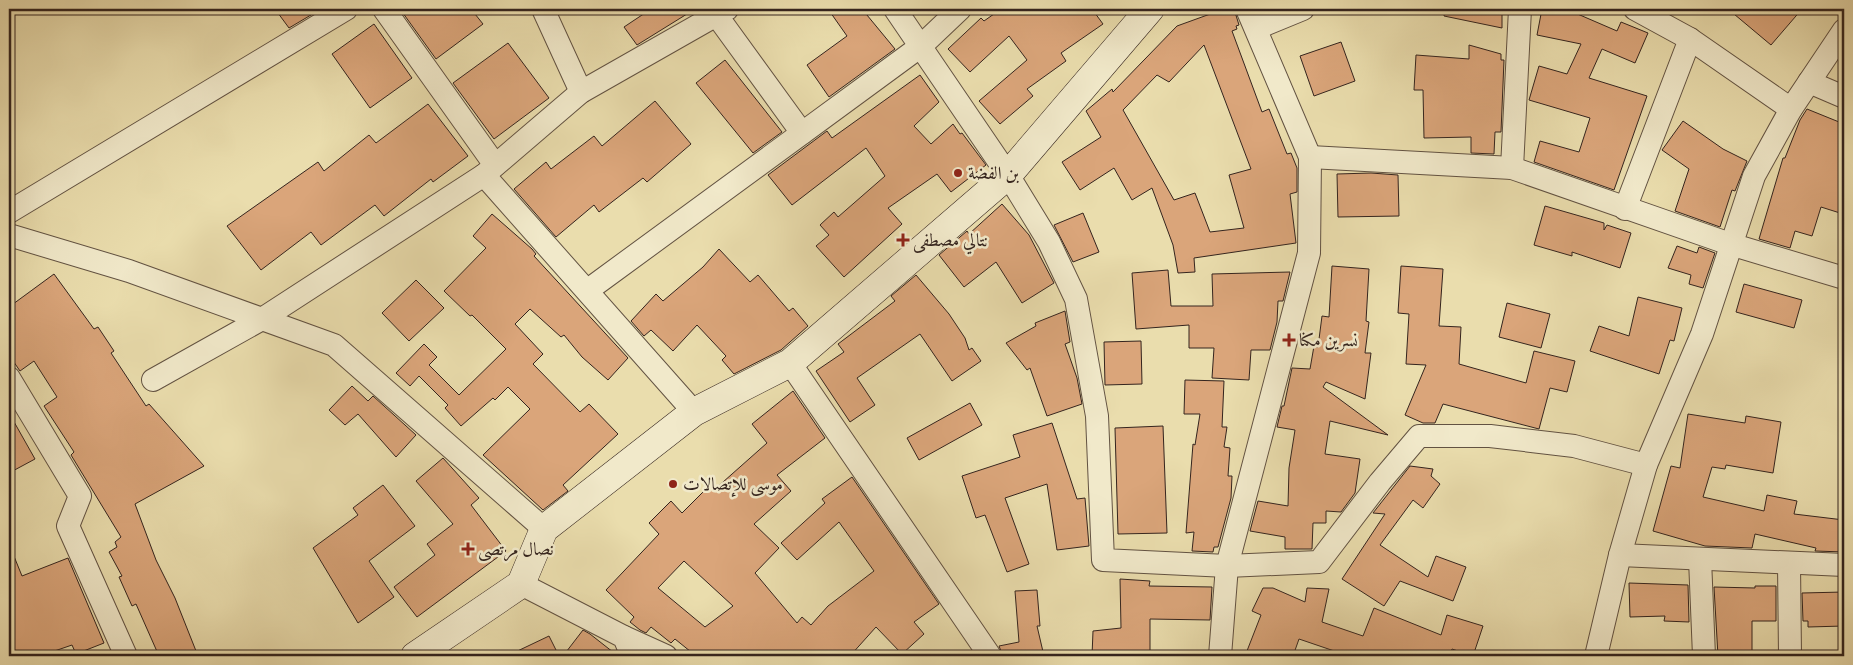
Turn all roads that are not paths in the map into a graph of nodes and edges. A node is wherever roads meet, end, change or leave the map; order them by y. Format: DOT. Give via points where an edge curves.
graph roads {
  1 [pos="346,9"];
  2 [pos="384,9"];
  3 [pos="543,9"];
  4 [pos="895,9"];
  5 [pos="960,9"];
  6 [pos="1150,9"];
  7 [pos="1303,9"];
  8 [pos="1520,9"];
  9 [pos="1635,9"];
  10 [pos="719,11"];
  11 [pos="1252,18"];
  12 [pos="1844,30"];
  13 [pos="1690,38"];
  14 [pos="921,46"];
  15 [pos="1809,82"];
  16 [pos="582,92"];
  17 [pos="1844,97"];
  18 [pos="1791,109"];
  19 [pos="802,133"];
  20 [pos="1310,157"];
  21 [pos="1512,168"];
  22 [pos="489,170"];
  23 [pos="1008,176"];
  24 [pos="1626,209"];
  25 [pos="9,212"];
  26 [pos="9,234"];
  27 [pos="1730,244"];
  28 [pos="1844,278"];
  29 [pos="588,290"];
  30 [pos="262,318"];
  31 [pos="790,363"];
  32 [pos="9,378"];
  33 [pos="153,380"];
  34 [pos="694,412"];
  35 [pos="1646,465"];
  36 [pos="544,529"];
  37 [pos="1620,555"];
  38 [pos="1700,560"];
  39 [pos="1790,564"];
  40 [pos="1227,566"];
  41 [pos="1844,566"];
  42 [pos="521,584"];
  43 [pos="628,647"];
  44 [pos="126,656"];
  45 [pos="415,656"];
  46 [pos="666,656"];
  47 [pos="990,656"];
  48 [pos="1220,656"];
  49 [pos="1596,656"];
  50 [pos="1704,656"];
  51 [pos="1790,656"];
  1 -- 25 [label="street"];
  2 -- 22 [label="street"];
  3 -- 16 [label="street"];
  4 -- 14 [label="street"];
  5 -- 14 [label="street"];
  6 -- 23 [label="street"];
  7 -- 11 [label="street"];
  8 -- 21 [label="street"];
  9 -- 13 [label="street"];
  10 -- 16 [label="street"];
  10 -- 19 [label="street"];
  11 -- 20 [label="street"];
  12 -- 15 [label="street"];
  13 -- 18 [label="street"];
  13 -- 24 [label="street"];
  14 -- 19 [label="street"];
  14 -- 23 [label="street"];
  15 -- 17 [label="street"];
  15 -- 18 [label="street"];
  16 -- 22 [label="street"];
  18 -- 27 [label="street" via="1754,176"];
  19 -- 29 [label="street"];
  20 -- 21 [label="street"];
  20 -- 40 [label="street" via="1309,253"];
  21 -- 24 [label="street"];
  22 -- 29 [label="street"];
  22 -- 30 [label="street"];
  23 -- 31 [label="street"];
  23 -- 40 [label="street" via="1050,242 1076,299 1097,416 1103,560"];
  24 -- 27 [label="street"];
  26 -- 30 [label="street" via="129,270"];
  27 -- 28 [label="street"];
  27 -- 35 [label="street" via="1702,334"];
  29 -- 34 [label="street"];
  30 -- 33 [label="street"];
  30 -- 36 [label="street" via="334,345"];
  31 -- 34 [label="street"];
  31 -- 47 [label="street"];
  32 -- 44 [label="street" via="80,496 68,526"];
  34 -- 36 [label="street"];
  35 -- 37 [label="street"];
  35 -- 40 [label="street" via="1574,446 1490,436 1419,436 1319,562"];
  36 -- 42 [label="street"];
  37 -- 38 [label="street"];
  37 -- 49 [label="street"];
  38 -- 39 [label="street"];
  38 -- 50 [label="street"];
  39 -- 41 [label="street"];
  39 -- 51 [label="street"];
  40 -- 48 [label="street"];
  42 -- 43 [label="street"];
  42 -- 45 [label="street"];
  43 -- 46 [label="street"];
}
